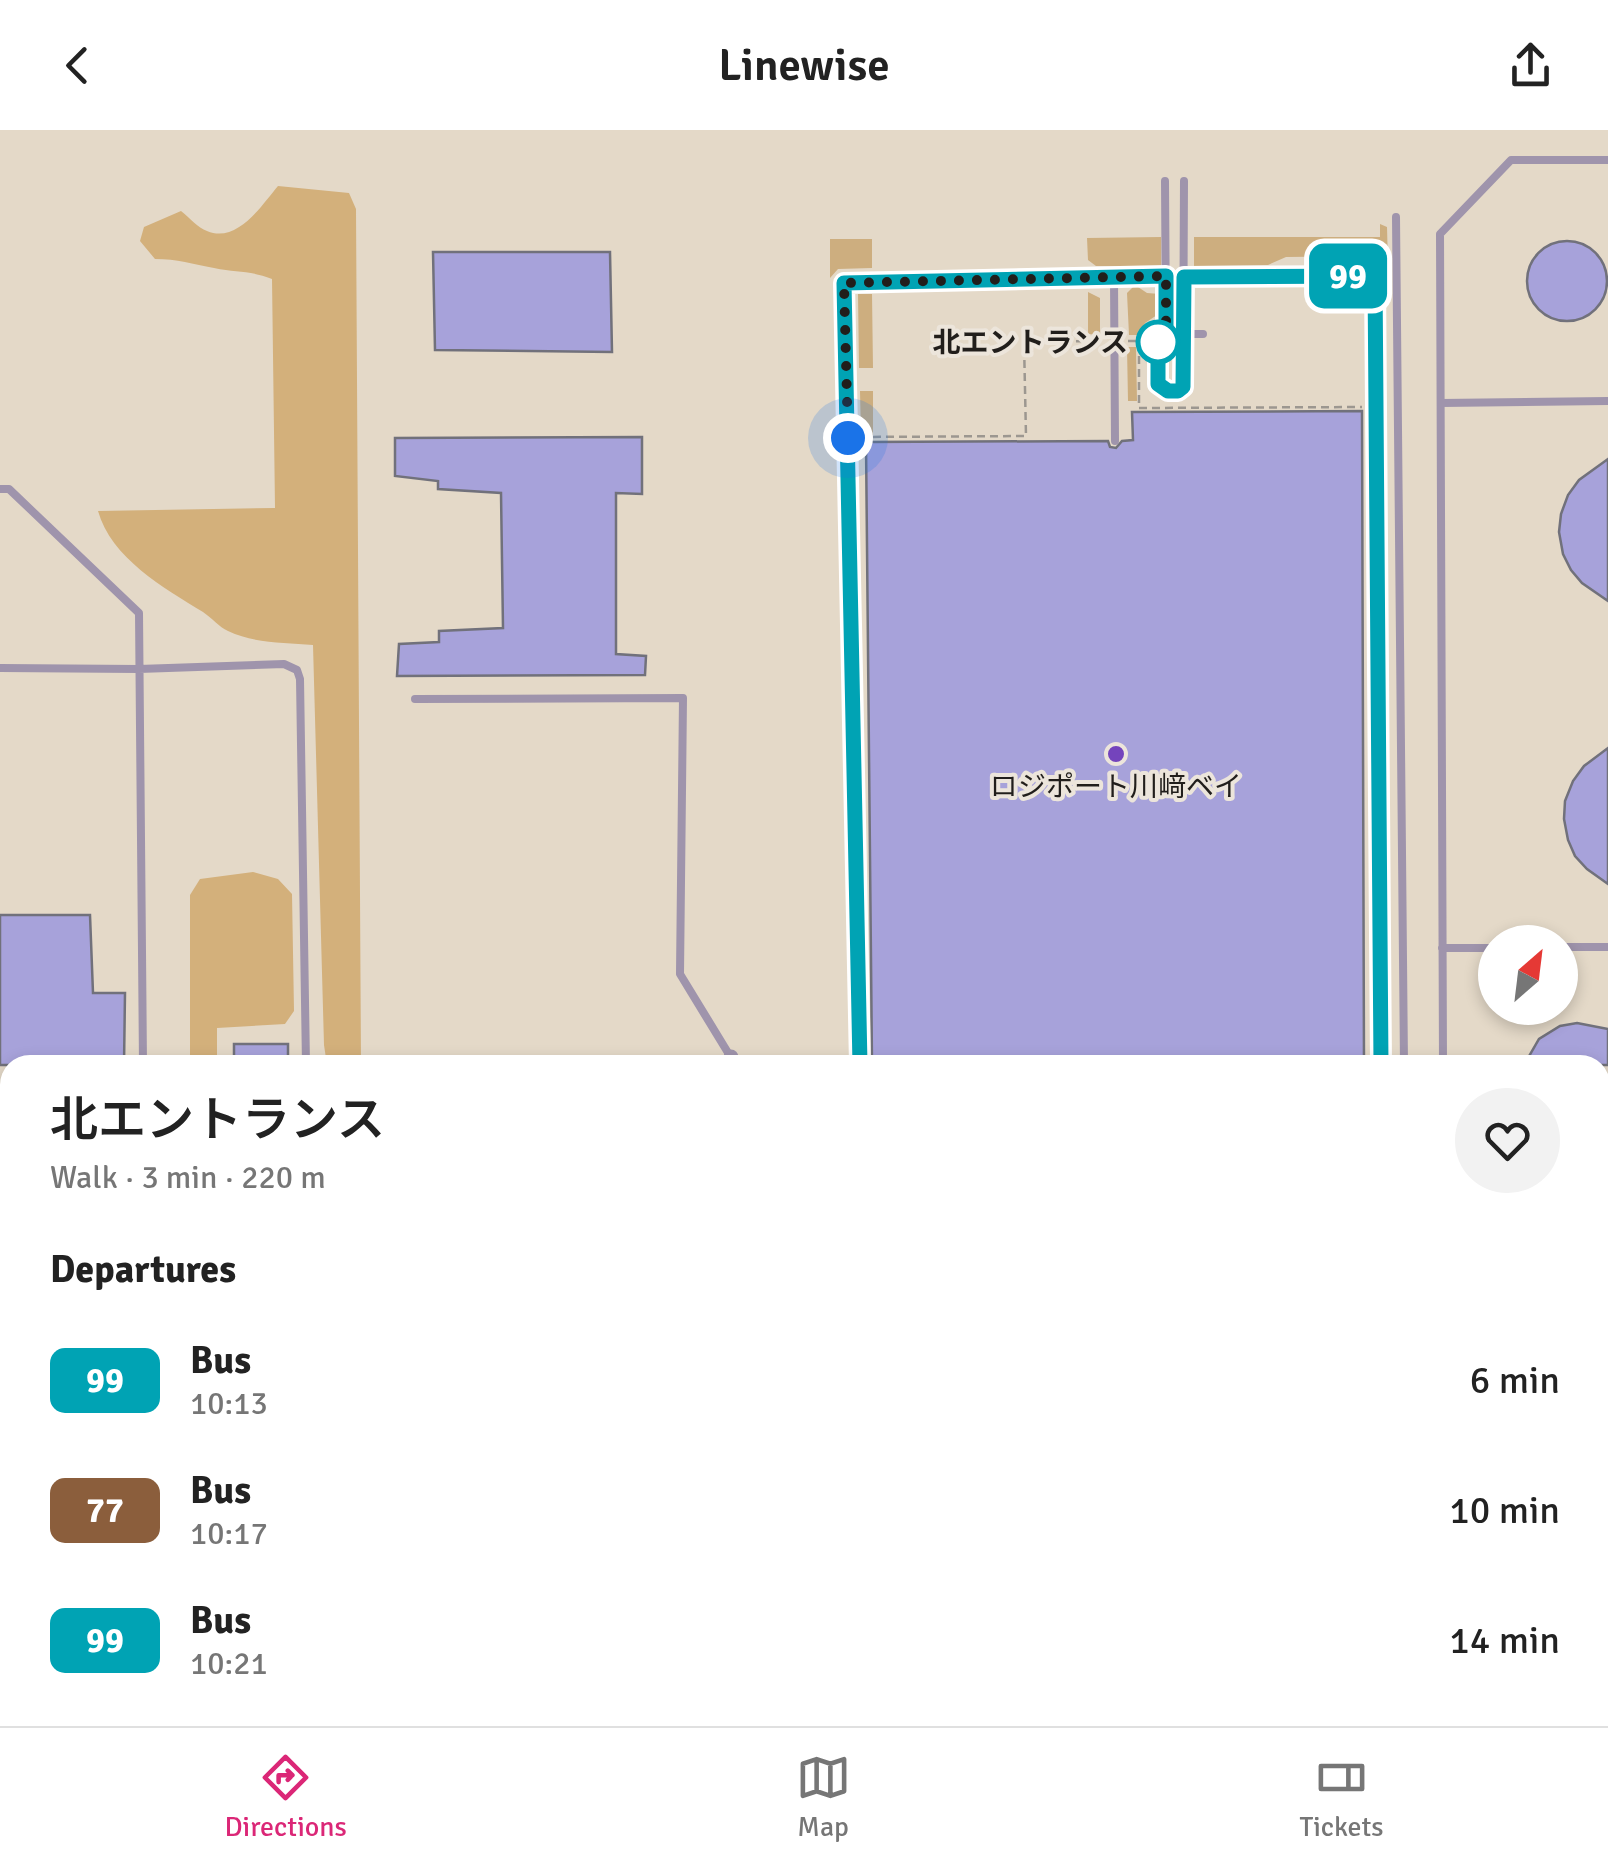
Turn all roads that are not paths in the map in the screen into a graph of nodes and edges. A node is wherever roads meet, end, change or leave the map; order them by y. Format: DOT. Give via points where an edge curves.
graph roads {
  1 [pos="1608,160"];
  2 [pos="1165,181"];
  3 [pos="1184,181"];
  4 [pos="1396,218"];
  5 [pos="1166,276"];
  6 [pos="1184,277"];
  7 [pos="1114,278"];
  8 [pos="1166,334"];
  9 [pos="1183,334"];
  10 [pos="1203,334"];
  11 [pos="1608,401"];
  12 [pos="1440,403"];
  13 [pos="1115,441"];
  14 [pos="0,489"];
  15 [pos="0,668"];
  16 [pos="139,669"];
  17 [pos="415,699"];
  18 [pos="1578,947"];
  19 [pos="1608,947"];
  20 [pos="1442,948"];
  21 [pos="1478,948"];
  22 [pos="143,1055"];
  23 [pos="306,1055"];
  24 [pos="727,1055"];
  25 [pos="860,1055"];
  26 [pos="1381,1055"];
  27 [pos="1404,1055"];
  28 [pos="1443,1055"];
  1 -- 12 [label="lane" via="1511,160 1440,234"];
  2 -- 5 [label="lane"];
  3 -- 6 [label="lane"];
  4 -- 27 [label="lane"];
  5 -- 6 [label="lane"];
  5 -- 7 [label="lane"];
  5 -- 8 [label="lane"];
  6 -- 9 [label="lane"];
  6 -- 26 [label="lane" via="1375,276"];
  7 -- 13 [label="lane"];
  7 -- 25 [label="lane" via="844,283"];
  8 -- 9 [label="lane"];
  8 -- 9 [label="lane" via="1158,342 1158,384 1178,391"];
  9 -- 10 [label="lane"];
  11 -- 12 [label="lane"];
  12 -- 20 [label="lane"];
  14 -- 16 [label="lane" via="10,489 138,613"];
  15 -- 16 [label="lane"];
  16 -- 22 [label="lane"];
  16 -- 23 [label="lane" via="284,664 297,670"];
  17 -- 24 [label="lane" via="683,698 680,974"];
  18 -- 19 [label="lane"];
  20 -- 21 [label="lane"];
  20 -- 28 [label="lane"];
}
